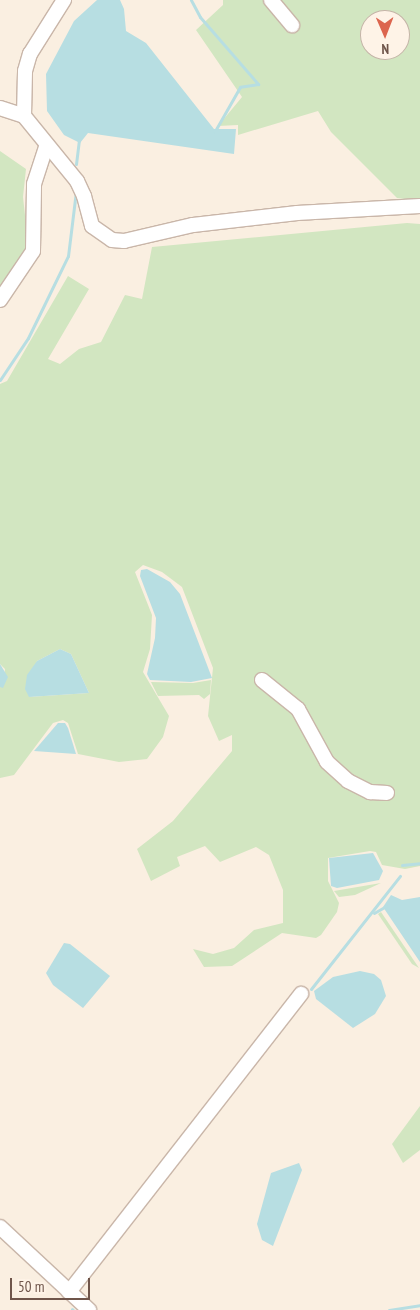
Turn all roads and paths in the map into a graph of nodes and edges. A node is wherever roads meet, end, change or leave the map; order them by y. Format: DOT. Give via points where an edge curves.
graph roads {
  1 [pos="64,0"];
  2 [pos="271,0"];
  3 [pos="292,25"];
  4 [pos="0,108"];
  5 [pos="24,116"];
  6 [pos="46,147"];
  7 [pos="420,206"];
  8 [pos="0,300"];
  9 [pos="262,680"];
  10 [pos="387,793"];
  11 [pos="301,994"];
  12 [pos="0,1227"];
  13 [pos="69,1292"];
  14 [pos="90,1310"];
  1 -- 5 [label="street" via="30,54 25,71"];
  2 -- 3 [label="street"];
  4 -- 5 [label="street"];
  5 -- 6 [label="street"];
  6 -- 7 [label="street" via="76,181 84,196 92,226 112,240 231,221"];
  6 -- 8 [label="street" via="34,184 33,251"];
  9 -- 10 [label="street" via="298,709 327,762 361,789"];
  11 -- 13 [label="street"];
  12 -- 13 [label="street"];
  13 -- 14 [label="street"];
}
